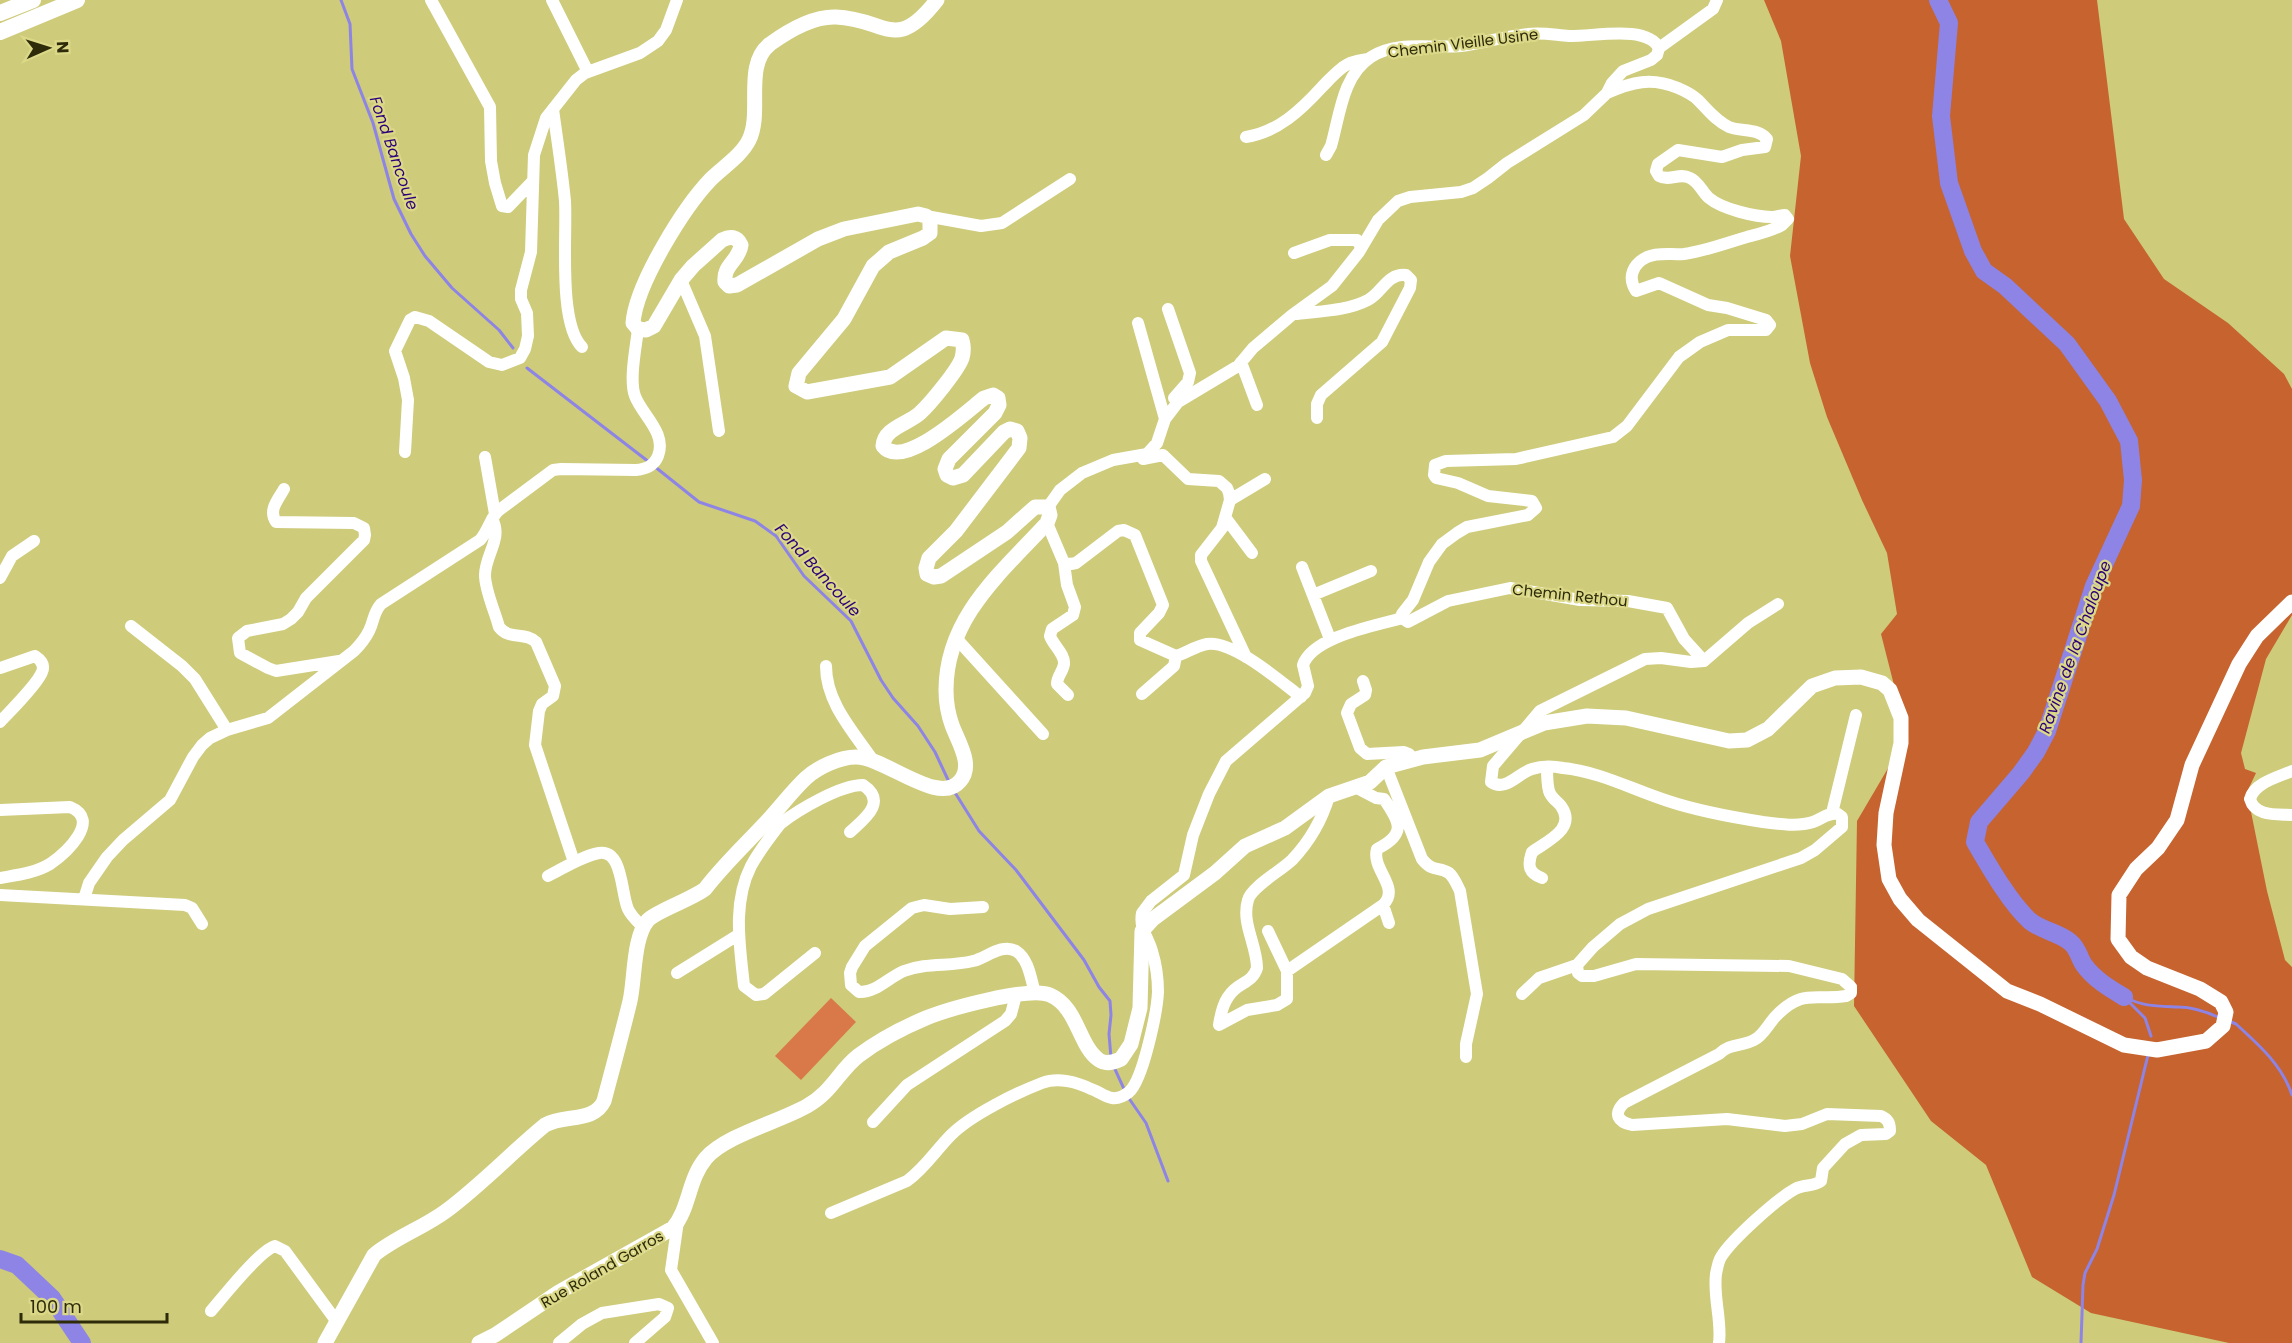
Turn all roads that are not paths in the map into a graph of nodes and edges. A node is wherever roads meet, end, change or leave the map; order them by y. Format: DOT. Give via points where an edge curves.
graph roads {
  1 [pos="33,0"];
  2 [pos="77,0"];
  3 [pos="431,0"];
  4 [pos="552,0"];
  5 [pos="677,0"];
  6 [pos="937,0"];
  7 [pos="1717,0"];
  8 [pos="0,13"];
  9 [pos="0,32"];
  10 [pos="1659,48"];
  11 [pos="1369,58"];
  12 [pos="588,72"];
  13 [pos="1607,93"];
  14 [pos="553,109"];
  15 [pos="1246,136"];
  16 [pos="1326,156"];
  17 [pos="1070,179"];
  18 [pos="533,182"];
  19 [pos="926,216"];
  20 [pos="1361,247"];
  21 [pos="1294,252"];
  22 [pos="681,280"];
  23 [pos="1168,309"];
  24 [pos="1292,315"];
  25 [pos="1138,323"];
  26 [pos="638,329"];
  27 [pos="582,347"];
  28 [pos="1241,362"];
  29 [pos="1257,405"];
  30 [pos="1166,416"];
  31 [pos="1317,418"];
  32 [pos="719,431"];
  33 [pos="405,453"];
  34 [pos="485,457"];
  35 [pos="1131,458"];
  36 [pos="1265,479"];
  37 [pos="284,489"];
  38 [pos="1230,500"];
  39 [pos="1048,507"];
  40 [pos="494,517"];
  41 [pos="1225,517"];
  42 [pos="1047,523"];
  43 [pos="34,541"];
  44 [pos="1252,553"];
  45 [pos="1064,563"];
  46 [pos="1302,567"];
  47 [pos="1371,571"];
  48 [pos="0,578"];
  49 [pos="1313,595"];
  50 [pos="2292,602"];
  51 [pos="1778,604"];
  52 [pos="1402,618"];
  53 [pos="131,627"];
  54 [pos="956,638"];
  55 [pos="1330,639"];
  56 [pos="1176,657"];
  57 [pos="1246,657"];
  58 [pos="343,660"];
  59 [pos="1704,662"];
  60 [pos="826,666"];
  61 [pos="0,668"];
  62 [pos="1363,681"];
  63 [pos="1142,694"];
  64 [pos="1068,695"];
  65 [pos="1300,697"];
  66 [pos="1856,715"];
  67 [pos="0,722"];
  68 [pos="227,730"];
  69 [pos="1525,731"];
  70 [pos="1043,734"];
  71 [pos="872,759"];
  72 [pos="1413,759"];
  73 [pos="1386,767"];
  74 [pos="1547,767"];
  75 [pos="2292,771"];
  76 [pos="1355,788"];
  77 [pos="1329,796"];
  78 [pos="0,810"];
  79 [pos="1832,813"];
  80 [pos="2292,815"];
  81 [pos="776,820"];
  82 [pos="850,831"];
  83 [pos="574,862"];
  84 [pos="548,876"];
  85 [pos="1542,878"];
  86 [pos="0,879"];
  87 [pos="0,895"];
  88 [pos="84,899"];
  89 [pos="1383,905"];
  90 [pos="983,907"];
  91 [pos="1389,923"];
  92 [pos="202,924"];
  93 [pos="643,927"];
  94 [pos="1142,931"];
  95 [pos="1268,931"];
  96 [pos="738,934"];
  97 [pos="815,953"];
  98 [pos="1577,965"];
  99 [pos="1287,971"];
  100 [pos="677,973"];
  101 [pos="1035,993"];
  102 [pos="1522,994"];
  103 [pos="1016,995"];
  104 [pos="1466,1057"];
  105 [pos="873,1122"];
  106 [pos="831,1213"];
  107 [pos="678,1221"];
  108 [pos="211,1311"];
  109 [pos="337,1322"];
  110 [pos="325,1343"];
  111 [pos="479,1343"];
  112 [pos="559,1343"];
  113 [pos="635,1343"];
  114 [pos="713,1343"];
  115 [pos="1719,1343"];
  1 -- 8 [label="highway"];
  2 -- 9 [label="highway"];
  3 -- 18 [label="street" via="490,107 491,161 502,206 508,207"];
  4 -- 12 [label="street"];
  5 -- 12 [label="street" via="666,30 650,47"];
  6 -- 26 [label="main road" via="922,19 903,29 884,29 853,19 819,18 768,45 759,58 755,122 749,140 701,191 668,237 634,311 633,322"];
  7 -- 10 [label="street" via="1713,9"];
  10 -- 11 [label="street, Chemin Vieille Usine" via="1648,38 1633,34 1570,36 1542,32 1462,46 1403,47"];
  10 -- 13 [label="street" via="1651,60 1623,71"];
  11 -- 15 [label="street" via="1349,63 1276,128"];
  11 -- 16 [label="street, Chemin Vieille Usine" via="1350,79"];
  12 -- 14 [label="street" via="576,80"];
  13 -- 20 [label="street" via="1577,120 1473,188 1398,201 1378,220"];
  13 -- 52 [label="street" via="1639,81 1657,81 1688,93 1727,126 1759,132 1767,139 1767,145 1761,149 1728,156 1678,150 1658,164 1656,171 1666,179 1688,177 1723,207 1761,216 1785,215 1788,219 1782,225 1700,251 1659,253 1645,258 1631,274 1636,291 1659,283 1708,305 1766,320 1770,325 1766,330 1728,330 1689,349 1613,437 1516,459 1446,461 1435,465 1436,478 1488,496 1532,501 1536,508 1528,515 1467,527 1442,544"];
  14 -- 18 [label="street" via="538,137"];
  14 -- 27 [label="street" via="564,201 568,310 573,333"];
  17 -- 19 [label="street" via="1002,223 981,226"];
  18 -- 33 [label="street" via="531,252 521,290 528,336 525,349 512,363 489,362 429,321 415,317 410,320 395,351 408,400"];
  19 -- 22 [label="main road" via="918,214 844,229 729,286 725,282 726,269 741,245 733,237 727,238"];
  19 -- 39 [label="main road" via="932,225 930,233 890,252 873,266 844,319 799,374 796,386 807,392 880,380 899,372 946,338 962,340 961,360 929,404 890,432 884,446 893,452 914,449 993,395 999,405 995,413 949,459 947,475 963,475 1010,429 1017,431 1019,448 969,515 929,558 927,574 941,576 1007,532 1035,507"];
  20 -- 21 [label="street" via="1357,240 1341,239"];
  20 -- 24 [label="street" via="1332,286"];
  22 -- 26 [label="main road" via="654,326"];
  22 -- 32 [label="street" via="705,336"];
  23 -- 30 [label="street" via="1190,373"];
  24 -- 28 [label="street"];
  24 -- 31 [label="street" via="1357,305 1369,300 1397,275 1406,275 1411,280 1382,342 1321,394"];
  25 -- 30 [label="street"];
  26 -- 40 [label="street" via="633,387 658,434 657,459 645,469 553,471"];
  28 -- 29 [label="street"];
  28 -- 30 [label="street" via="1190,393"];
  30 -- 35 [label="street" via="1154,447 1147,454"];
  34 -- 40 [label="street"];
  35 -- 38 [label="street" via="1166,456 1188,479 1224,484"];
  35 -- 39 [label="street" via="1113,460 1082,473 1060,490"];
  36 -- 38 [label="street"];
  37 -- 58 [label="street" via="273,508 276,522 354,524 364,528 364,540 306,598 291,619 240,634 238,647 245,657 276,671"];
  38 -- 41 [label="street"];
  39 -- 42 [label="main road"];
  40 -- 58 [label="street" via="480,540 381,604 365,639"];
  40 -- 83 [label="street" via="496,532 485,579 499,627 510,636 530,637 536,642 555,686 553,696 539,711 535,745"];
  41 -- 44 [label="street"];
  41 -- 57 [label="street" via="1219,535 1200,561"];
  42 -- 45 [label="street"];
  42 -- 54 [label="main road" via="976,601"];
  43 -- 48 [label="street" via="12,556"];
  45 -- 56 [label="street" via="1076,563 1118,531 1135,536 1163,605 1138,638"];
  45 -- 64 [label="street" via="1075,607 1073,615 1052,629 1050,636 1064,659 1057,684"];
  46 -- 49 [label="street"];
  47 -- 49 [label="street"];
  49 -- 55 [label="street"];
  50 -- 69 [label="main road" via="2257,636 2239,664 2192,765 2177,820 2119,894 2118,939 2131,957 2147,968 2200,989 2221,1002 2226,1012 2223,1026 2206,1041 2157,1050 2124,1045 2007,991 1918,920 1900,899 1889,879 1884,845 1886,813 1901,742 1900,718 1896,702 1882,682 1861,677 1821,682 1802,694 1768,729 1747,740 1708,738 1606,716 1568,718"];
  51 -- 59 [label="street" via="1748,623"];
  52 -- 55 [label="street, Chemin Rethou"];
  52 -- 59 [label="street, Chemin Rethou" via="1413,621 1448,601 1510,588 1580,600 1647,603 1667,608 1684,639"];
  53 -- 68 [label="street" via="195,679"];
  54 -- 70 [label="street"];
  54 -- 71 [label="main road" via="945,691 964,755 963,778 947,789 932,788"];
  55 -- 65 [label="street" via="1305,659 1303,670 1308,686"];
  56 -- 57 [label="street" via="1207,644"];
  56 -- 63 [label="street" via="1174,666"];
  57 -- 65 [label="street"];
  58 -- 68 [label="street" via="268,718"];
  59 -- 69 [label="street" via="1645,659 1540,711"];
  60 -- 71 [label="street" via="830,695"];
  61 -- 67 [label="street" via="35,656 43,665 37,680"];
  62 -- 72 [label="street" via="1365,695 1351,704 1347,713 1360,748 1367,754 1404,752"];
  65 -- 94 [label="street" via="1226,761 1193,835 1186,871 1180,881 1145,908"];
  66 -- 79 [label="street"];
  68 -- 88 [label="street" via="202,745 170,800 107,857 89,883"];
  69 -- 72 [label="main road" via="1480,750"];
  69 -- 74 [label="street" via="1493,766 1491,782 1500,786 1525,771"];
  71 -- 81 [label="main road" via="855,757 822,767 807,777"];
  72 -- 73 [label="main road"];
  73 -- 76 [label="main road" via="1370,783"];
  73 -- 104 [label="street" via="1422,859 1431,868 1448,872 1460,891 1477,994"];
  74 -- 79 [label="street" via="1577,770 1668,801 1764,822 1812,822"];
  74 -- 85 [label="street" via="1548,790 1564,811 1566,821 1560,832 1532,852 1529,868"];
  75 -- 80 [label="street" via="2261,785 2250,800 2262,812"];
  76 -- 77 [label="main road"];
  76 -- 89 [label="street" via="1384,799 1397,821 1392,842 1376,852 1376,862 1389,888 1389,899"];
  77 -- 94 [label="main road" via="1292,824 1245,846"];
  77 -- 99 [label="street" via="1323,817 1299,851 1250,894 1246,923 1257,968 1252,979 1232,992 1219,1025 1247,1010 1277,1005 1287,999"];
  78 -- 86 [label="street" via="70,807 76,809 83,823 75,841 50,863"];
  79 -- 98 [label="street" via="1842,817 1842,828 1810,854 1648,909 1620,924"];
  81 -- 82 [label="street" via="863,785 874,805"];
  81 -- 93 [label="main road" via="694,898 650,918"];
  81 -- 96 [label="street" via="750,868 740,904"];
  83 -- 84 [label="street"];
  83 -- 93 [label="street" via="600,852 613,856 628,910"];
  87 -- 88 [label="street"];
  88 -- 92 [label="street" via="185,905 192,908"];
  89 -- 91 [label="street"];
  89 -- 99 [label="street"];
  90 -- 101 [label="street" via="912,908 865,946 852,967 851,985 859,992 870,992 905,971 924,965 974,961 1005,949 1022,956"];
  93 -- 109 [label="main road" via="631,999 598,1111 545,1125 453,1206 374,1255"];
  94 -- 101 [label="main road, Rue Roland Garros" via="1140,1008 1131,1044 1114,1061 1099,1059 1073,1016 1051,995"];
  94 -- 106 [label="street" via="1156,966 1158,992 1141,1072 1130,1091 1113,1098 1077,1083 1044,1082 972,1117 907,1181"];
  95 -- 99 [label="street"];
  96 -- 97 [label="street" via="744,986 756,995 764,994"];
  96 -- 100 [label="street"];
  98 -- 102 [label="street" via="1539,978"];
  98 -- 115 [label="street" via="1578,973 1587,976 1636,964 1789,966 1842,979 1851,987 1846,996 1814,996 1793,1002 1755,1040 1728,1046 1619,1108 1618,1119 1632,1125 1727,1119 1795,1126 1827,1114 1881,1116 1890,1125 1886,1134 1861,1135 1845,1144 1823,1168 1819,1183 1782,1197 1721,1257 1715,1291"];
  101 -- 103 [label="main road, Rue Roland Garros"];
  103 -- 105 [label="street" via="1005,1021 907,1085"];
  103 -- 107 [label="main road, Rue Roland Garros" via="929,1017 905,1028 856,1058 823,1096 723,1146 707,1157 694,1176"];
  107 -- 111 [label="main road, Rue Roland Garros" via="661,1236 559,1292"];
  107 -- 114 [label="street" via="671,1270"];
  108 -- 109 [label="street" via="252,1265 275,1246 285,1251"];
  109 -- 110 [label="main road"];
  112 -- 113 [label="street" via="602,1313 659,1304 668,1308 665,1317"];
}
